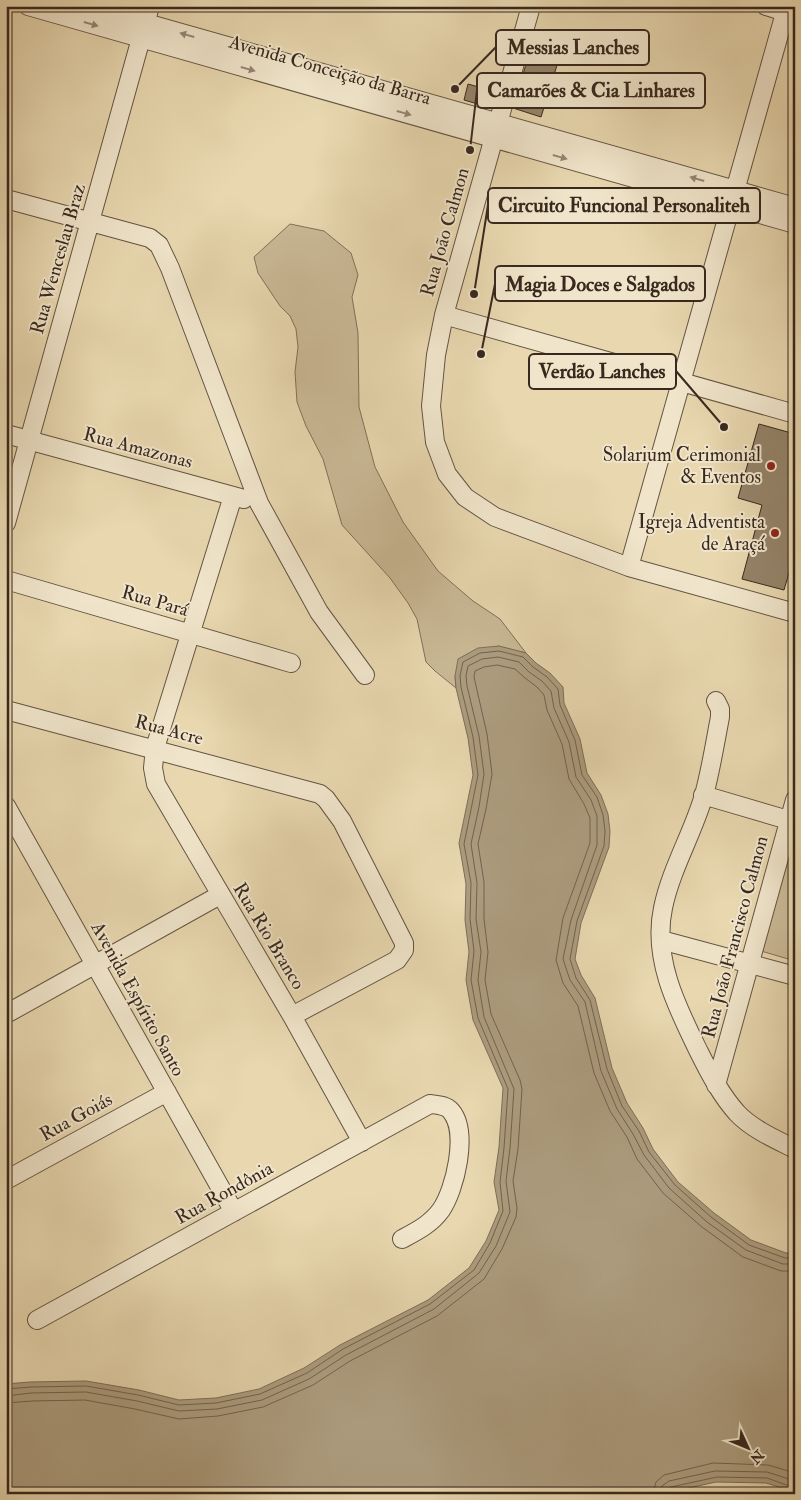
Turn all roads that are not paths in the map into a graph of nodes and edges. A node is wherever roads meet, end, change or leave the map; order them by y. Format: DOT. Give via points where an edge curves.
graph roads {
  1 [pos="28,6"];
  2 [pos="86,6"];
  3 [pos="531,6"];
  4 [pos="766,6"];
  5 [pos="789,11"];
  6 [pos="146,23"];
  7 [pos="496,131"];
  8 [pos="733,198"];
  9 [pos="6,199"];
  10 [pos="795,207"];
  11 [pos="91,222"];
  12 [pos="795,224"];
  13 [pos="444,315"];
  14 [pos="681,382"];
  15 [pos="795,414"];
  16 [pos="6,434"];
  17 [pos="29,440"];
  18 [pos="233,496"];
  19 [pos="259,503"];
  20 [pos="6,523"];
  21 [pos="629,567"];
  22 [pos="6,580"];
  23 [pos="795,613"];
  24 [pos="190,634"];
  25 [pos="291,663"];
  26 [pos="365,675"];
  27 [pos="716,701"];
  28 [pos="6,710"];
  29 [pos="155,748"];
  30 [pos="703,796"];
  31 [pos="795,800"];
  32 [pos="7,810"];
  33 [pos="792,821"];
  34 [pos="220,895"];
  35 [pos="661,940"];
  36 [pos="749,964"];
  37 [pos="95,965"];
  38 [pos="795,976"];
  39 [pos="6,1014"];
  40 [pos="292,1016"];
  41 [pos="716,1085"];
  42 [pos="166,1092"];
  43 [pos="362,1142"];
  44 [pos="795,1149"];
  45 [pos="6,1180"];
  46 [pos="234,1212"];
  47 [pos="402,1240"];
  48 [pos="38,1320"];
  1 -- 6 [label="street, Avenida Conceição da Barra, one-way"];
  2 -- 6 [label="street, Avenida Conceição da Barra"];
  3 -- 7 [label="street, Rua João Calmon"];
  4 -- 5 [label="street"];
  5 -- 8 [label="street"];
  6 -- 7 [label="street, Avenida Conceição da Barra"];
  6 -- 11 [label="street, Rua Wenceslau Braz"];
  7 -- 8 [label="street, Avenida Conceição da Barra"];
  7 -- 13 [label="street, Rua João Calmon"];
  8 -- 10 [label="street, Avenida Conceição da Barra"];
  8 -- 12 [label="street, Avenida Conceição da Barra"];
  8 -- 14 [label="street"];
  9 -- 11 [label="street"];
  11 -- 17 [label="street, Rua Wenceslau Braz"];
  11 -- 19 [label="street" via="150,238 159,245"];
  13 -- 14 [label="street"];
  13 -- 21 [label="street, Rua João Calmon" via="436,355 432,406 435,442 447,474 465,497 495,517"];
  14 -- 15 [label="street"];
  14 -- 21 [label="street"];
  16 -- 17 [label="street, Rua Amazonas"];
  17 -- 18 [label="street, Rua Amazonas"];
  17 -- 20 [label="street, Rua Wenceslau Braz"];
  18 -- 19 [label="street, Rua Amazonas"];
  18 -- 24 [label="street, Rua Rio Branco"];
  19 -- 26 [label="street" via="319,612"];
  21 -- 23 [label="street, Rua João Calmon"];
  22 -- 24 [label="street, Rua Pará"];
  24 -- 25 [label="street, Rua Pará"];
  24 -- 29 [label="street, Rua Rio Branco"];
  27 -- 30 [label="street" via="720,717"];
  28 -- 29 [label="street, Rua Acre"];
  29 -- 34 [label="street, Rua Rio Branco" via="152,768 156,784"];
  29 -- 40 [label="street, Rua Acre" via="320,794 342,822 404,943 404,950 397,960"];
  30 -- 33 [label="street"];
  30 -- 35 [label="street" via="662,910"];
  31 -- 33 [label="street, Rua João Francisco Calmon"];
  32 -- 37 [label="street, Avenida Espírito Santo"];
  33 -- 36 [label="street, Rua João Francisco Calmon"];
  34 -- 37 [label="street"];
  34 -- 40 [label="street, Rua Rio Branco"];
  35 -- 36 [label="street"];
  35 -- 41 [label="street" via="666,974 679,1011"];
  36 -- 38 [label="street"];
  36 -- 41 [label="street, Rua João Francisco Calmon"];
  37 -- 39 [label="street"];
  37 -- 42 [label="street, Avenida Espírito Santo"];
  40 -- 43 [label="street, Rua Rio Branco"];
  41 -- 44 [label="street" via="738,1114 764,1133"];
  42 -- 45 [label="street, Rua Goiás"];
  42 -- 46 [label="street, Avenida Espírito Santo"];
  43 -- 46 [label="street, Rua Rondônia"];
  43 -- 47 [label="street, Rua Rondônia" via="430,1104 450,1109 456,1118 458,1165 452,1188 442,1209 428,1224"];
  46 -- 48 [label="street, Rua Rondônia"];
}
